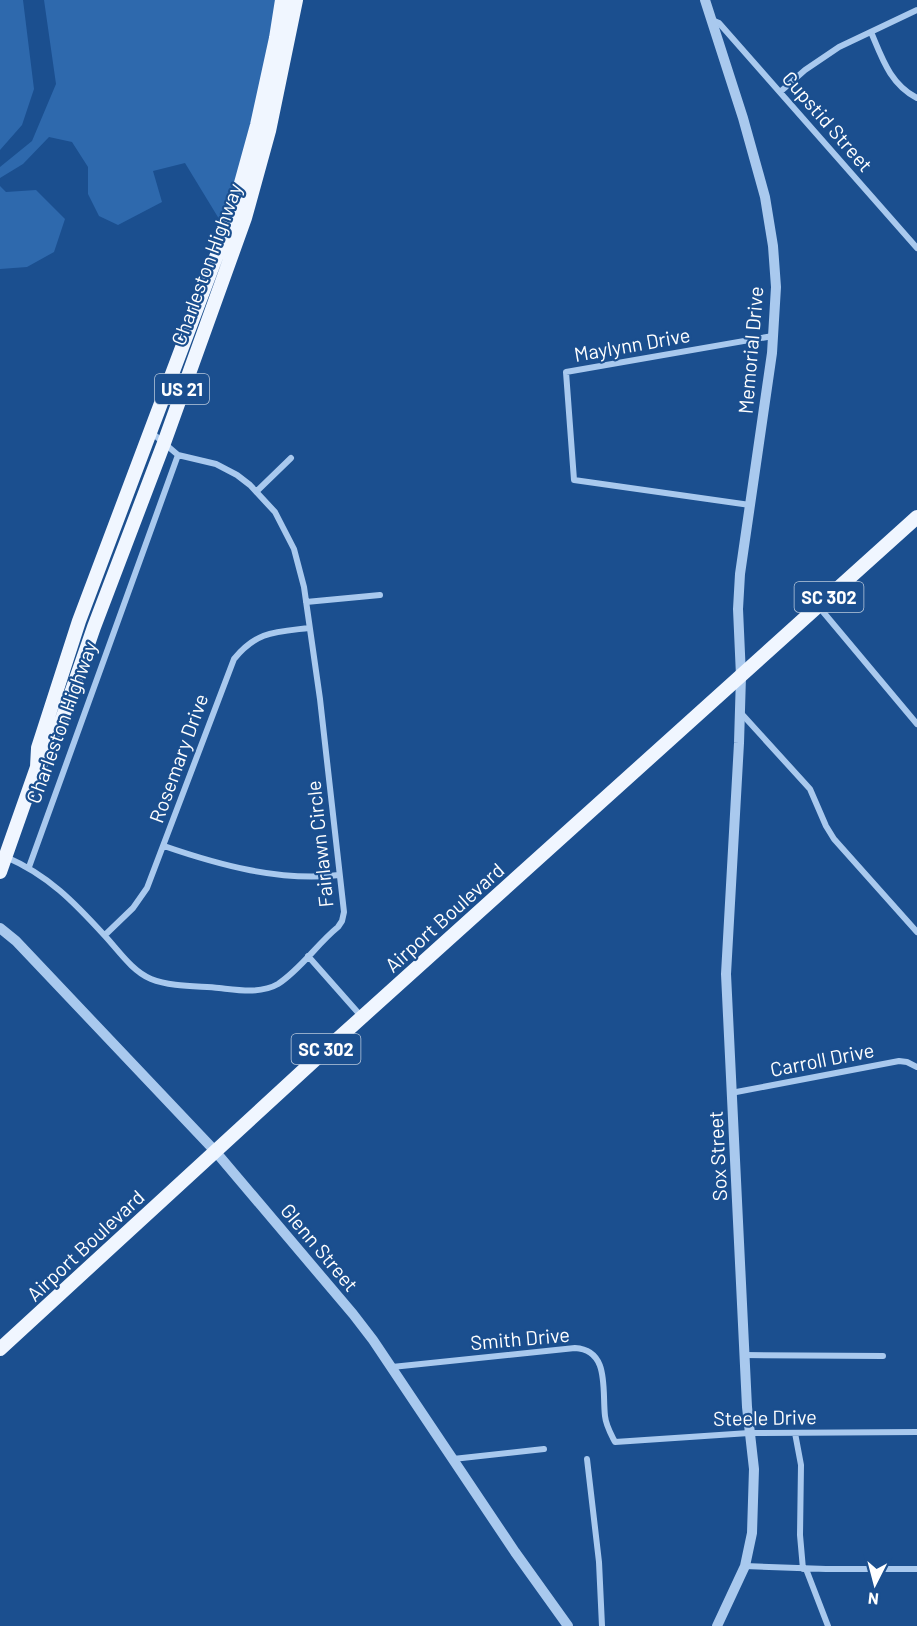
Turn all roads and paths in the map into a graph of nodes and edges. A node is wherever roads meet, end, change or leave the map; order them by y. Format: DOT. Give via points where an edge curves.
graph roads {
  1 [pos="282,0"];
  2 [pos="296,0"];
  3 [pos="705,0"];
  4 [pos="917,10"];
  5 [pos="711,20"];
  6 [pos="871,32"];
  7 [pos="780,92"];
  8 [pos="917,98"];
  9 [pos="917,248"];
  10 [pos="773,336"];
  11 [pos="151,431"];
  12 [pos="164,443"];
  13 [pos="178,454"];
  14 [pos="291,458"];
  15 [pos="256,491"];
  16 [pos="750,505"];
  17 [pos="917,518"];
  18 [pos="380,595"];
  19 [pos="306,602"];
  20 [pos="819,607"];
  21 [pos="309,628"];
  22 [pos="741,676"];
  23 [pos="739,712"];
  24 [pos="917,724"];
  25 [pos="37,767"];
  26 [pos="164,846"];
  27 [pos="5,857"];
  28 [pos="29,867"];
  29 [pos="0,872"];
  30 [pos="339,875"];
  31 [pos="0,928"];
  32 [pos="917,932"];
  33 [pos="105,935"];
  34 [pos="308,956"];
  35 [pos="362,1017"];
  36 [pos="917,1067"];
  37 [pos="731,1093"];
  38 [pos="215,1151"];
  39 [pos="0,1349"];
  40 [pos="744,1355"];
  41 [pos="883,1356"];
  42 [pos="392,1367"];
  43 [pos="917,1432"];
  44 [pos="749,1433"];
  45 [pos="795,1433"];
  46 [pos="615,1442"];
  47 [pos="544,1449"];
  48 [pos="453,1459"];
  49 [pos="587,1460"];
  50 [pos="745,1566"];
  51 [pos="804,1569"];
  52 [pos="917,1569"];
  53 [pos="568,1626"];
  54 [pos="602,1626"];
  55 [pos="717,1626"];
  56 [pos="828,1626"];
  1 -- 11 [label="main road, Charleston Highway / US 21" via="257,125 233,212"];
  2 -- 12 [label="main road, Charleston Highway / US 21" via="262,164"];
  3 -- 5 [label="street, Memorial Drive"];
  4 -- 6 [label="street"];
  5 -- 7 [label="street, Cupstid Street" via="719,23"];
  5 -- 10 [label="street, Memorial Drive" via="743,118 770,221 775,277"];
  6 -- 7 [label="street" via="825,56"];
  6 -- 8 [label="street" via="894,80"];
  7 -- 9 [label="street, Cupstid Street"];
  10 -- 16 [label="street, Memorial Drive"];
  10 -- 16 [label="street, Maylynn Drive" via="566,372 574,480"];
  11 -- 12 [label="street, Fairlawn Circle"];
  11 -- 25 [label="main road, Charleston Highway / US 21" via="79,621 38,748"];
  12 -- 13 [label="street, Fairlawn Circle"];
  12 -- 25 [label="main road, Charleston Highway / US 21" via="50,754"];
  13 -- 15 [label="street, Fairlawn Circle" via="216,464"];
  13 -- 28 [label="street, Charleston Highway"];
  14 -- 15 [label="street"];
  15 -- 19 [label="street, Fairlawn Circle" via="287,534 301,572"];
  16 -- 22 [label="street, Memorial Drive" via="738,609"];
  17 -- 20 [label="main road, Airport Boulevard / SC 302"];
  18 -- 19 [label="street"];
  19 -- 21 [label="street, Fairlawn Circle"];
  20 -- 22 [label="main road, Airport Boulevard / SC 302"];
  20 -- 24 [label="street"];
  21 -- 26 [label="street, Rosemary Drive" via="258,638 244,646 234,659"];
  21 -- 30 [label="street, Fairlawn Circle"];
  22 -- 23 [label="street, Sox Street"];
  22 -- 35 [label="main road, Airport Boulevard / SC 302"];
  23 -- 32 [label="street" via="810,789 834,839"];
  23 -- 37 [label="street, Sox Street" via="726,974"];
  25 -- 27 [label="main road, Charleston Highway / US 21"];
  26 -- 30 [label="street" via="259,871 291,876"];
  26 -- 33 [label="street, Rosemary Drive" via="138,902"];
  27 -- 28 [label="street, Fairlawn Circle"];
  27 -- 29 [label="main road, Charleston Highway / US 21"];
  28 -- 33 [label="street, Fairlawn Circle" via="62,891"];
  30 -- 34 [label="street, Fairlawn Circle" via="342,921"];
  31 -- 38 [label="street, Glenn Street"];
  33 -- 34 [label="street, Fairlawn Circle" via="144,976 159,982 262,990 278,984"];
  34 -- 35 [label="street"];
  35 -- 38 [label="main road, Airport Boulevard / SC 302"];
  36 -- 37 [label="street, Carroll Drive" via="899,1061"];
  37 -- 40 [label="street, Sox Street"];
  38 -- 39 [label="main road, Airport Boulevard / SC 302"];
  38 -- 42 [label="street, Glenn Street" via="353,1314"];
  40 -- 41 [label="street"];
  40 -- 44 [label="street, Sox Street"];
  42 -- 46 [label="street, Smith Drive" via="574,1348 589,1351 599,1362 607,1424"];
  42 -- 48 [label="street, Glenn Street"];
  43 -- 45 [label="street, Steele Drive"];
  44 -- 45 [label="street, Steele Drive"];
  44 -- 46 [label="street, Steele Drive"];
  44 -- 50 [label="street, Sox Street" via="754,1509"];
  45 -- 51 [label="street" via="801,1465 800,1535"];
  47 -- 48 [label="street"];
  48 -- 53 [label="street, Glenn Street"];
  49 -- 54 [label="street"];
  50 -- 51 [label="street"];
  50 -- 55 [label="street, Sox Street"];
  51 -- 52 [label="street"];
  51 -- 56 [label="street"];
}
